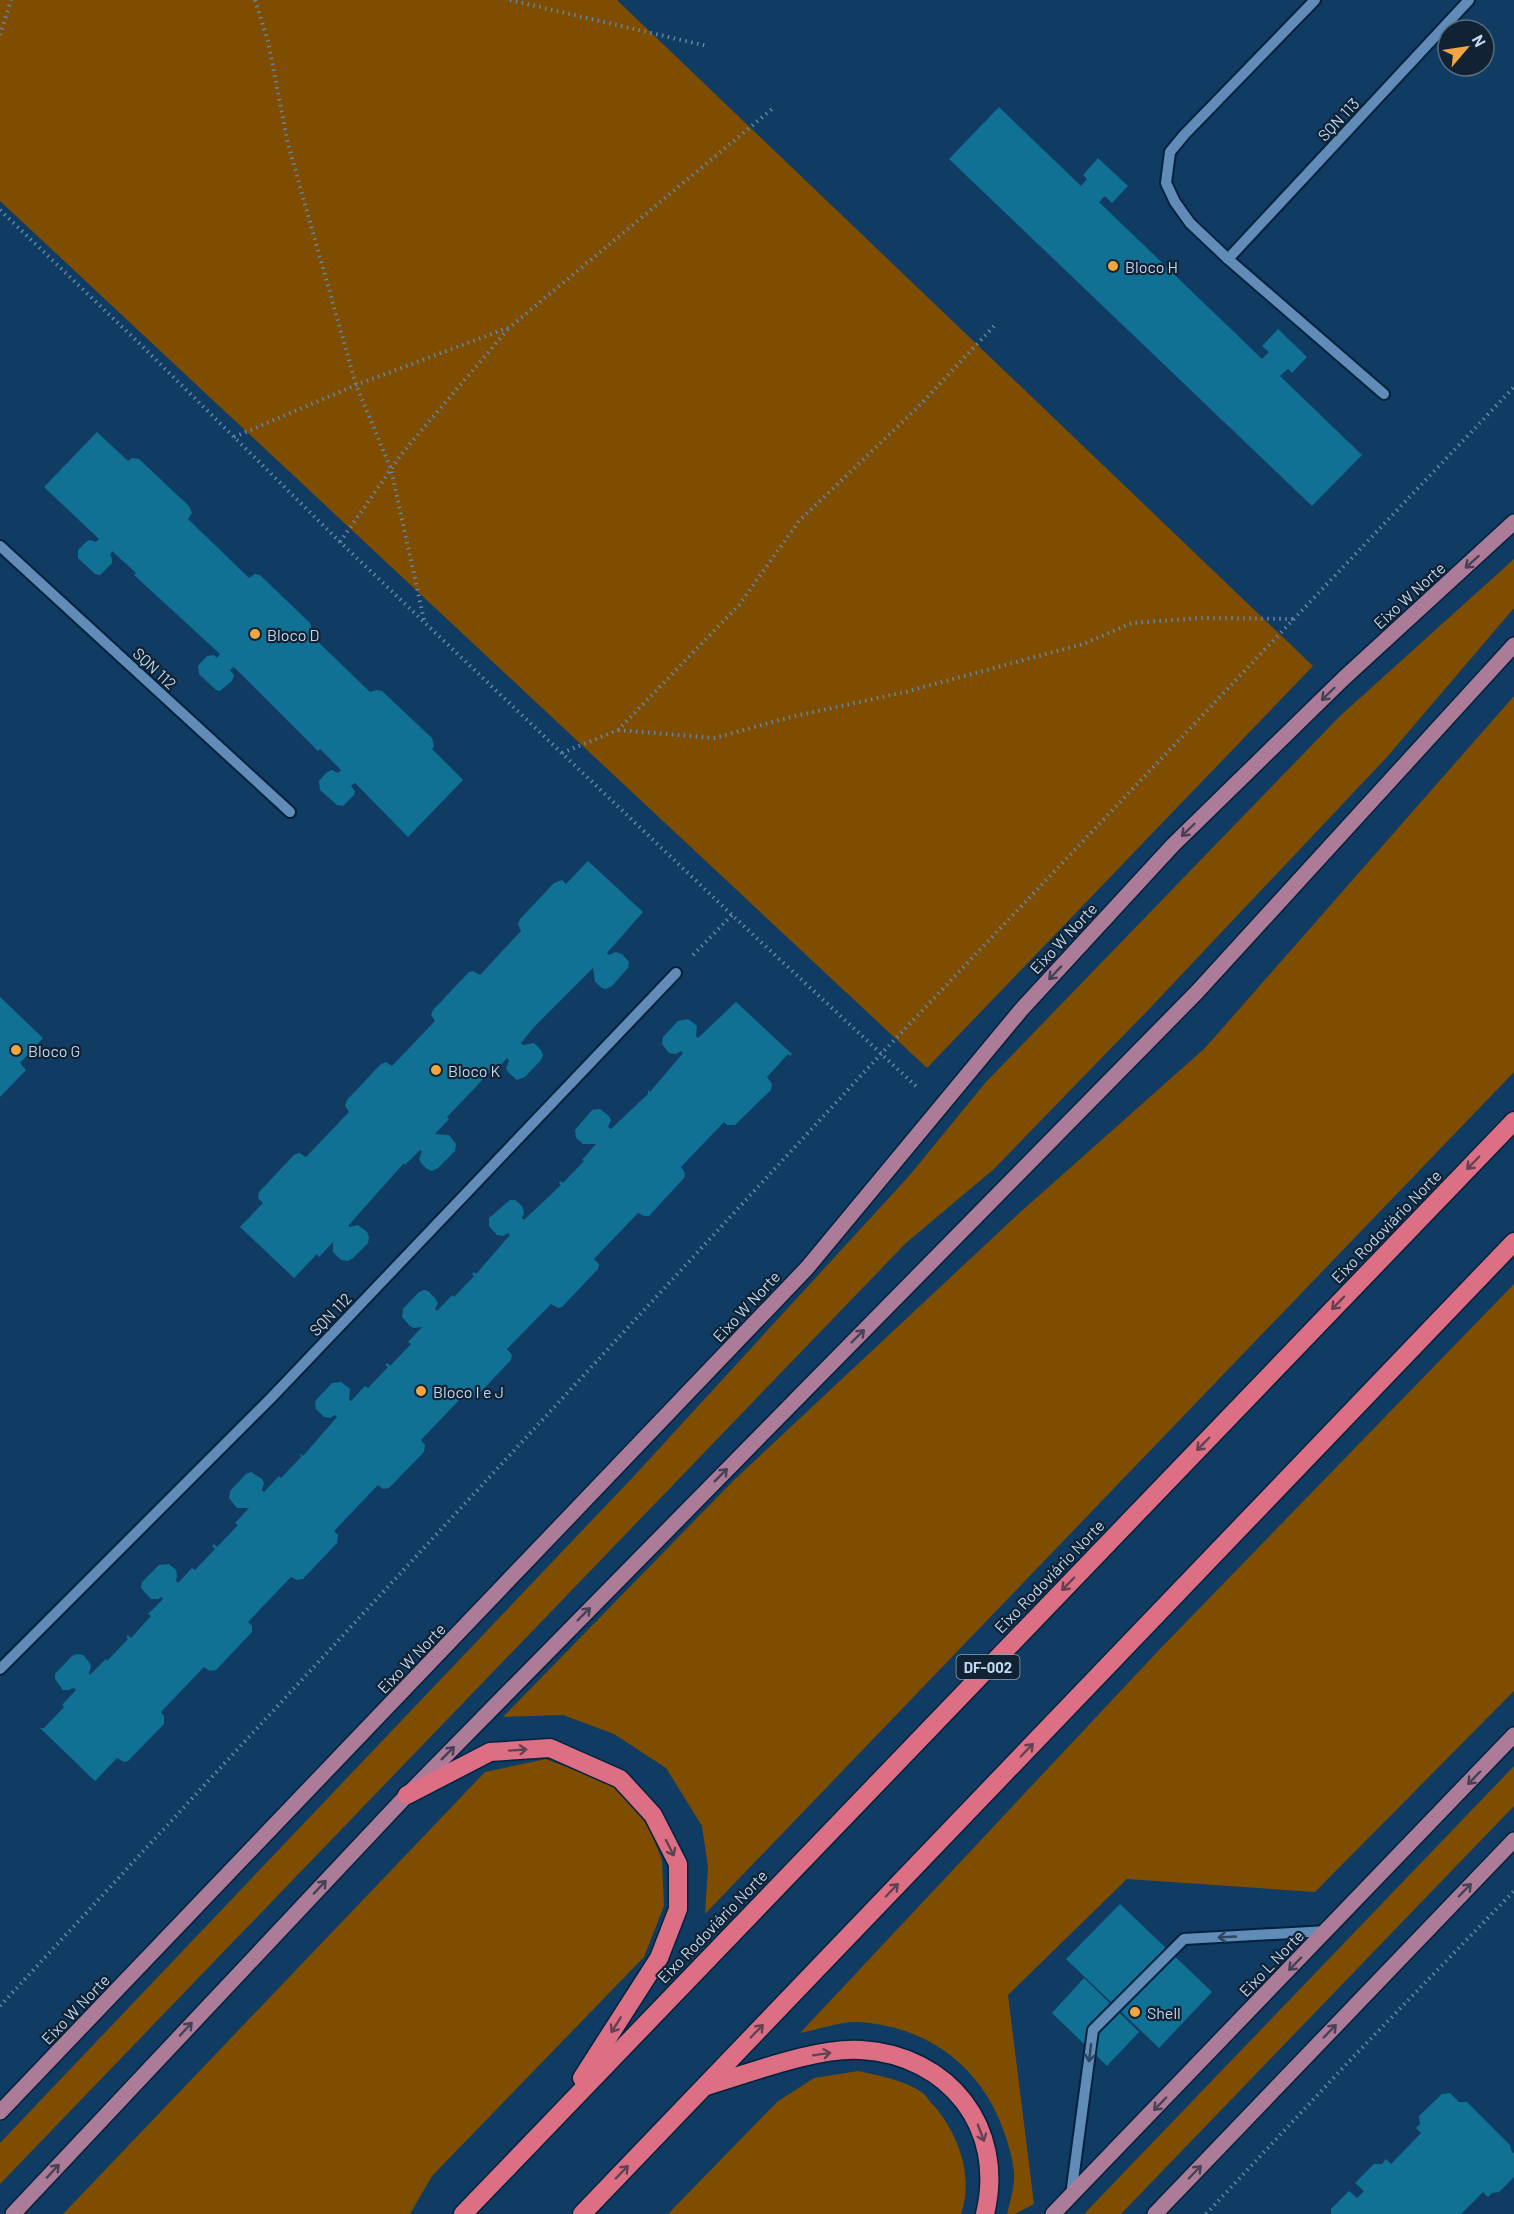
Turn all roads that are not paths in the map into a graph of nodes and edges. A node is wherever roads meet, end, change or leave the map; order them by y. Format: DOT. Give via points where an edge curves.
graph roads {
  1 [pos="1315,0"];
  2 [pos="1469,0"];
  3 [pos="1228,259"];
  4 [pos="1384,394"];
  5 [pos="1514,522"];
  6 [pos="0,546"];
  7 [pos="1514,645"];
  8 [pos="290,812"];
  9 [pos="676,973"];
  10 [pos="1514,1121"];
  11 [pos="1514,1242"];
  12 [pos="0,1669"];
  13 [pos="1514,1736"];
  14 [pos="407,1795"];
  15 [pos="1514,1840"];
  16 [pos="1328,1931"];
  17 [pos="705,2086"];
  18 [pos="7,2100"];
  19 [pos="562,2111"];
  20 [pos="0,2112"];
  21 [pos="1071,2195"];
  22 [pos="13,2214"];
  23 [pos="463,2214"];
  24 [pos="582,2214"];
  25 [pos="985,2214"];
  26 [pos="1053,2214"];
  27 [pos="1155,2214"];
  1 -- 3 [label="street" via="1170,152 1166,183 1174,202"];
  2 -- 3 [label="street, SQN 113"];
  3 -- 4 [label="street"];
  5 -- 18 [label="main road, Eixo W Norte, one-way" via="1344,678 1173,845 1021,1010 799,1277"];
  6 -- 8 [label="street, SQN 112"];
  14 -- 7 [label="main road, one-way" via="1197,992"];
  9 -- 12 [label="street, SQN 112" via="272,1397"];
  10 -- 19 [label="highway, Eixo Rodoviário Norte / DF-002, one-way"];
  17 -- 11 [label="highway, one-way"];
  13 -- 16 [label="main road, Eixo L Norte, one-way"];
  14 -- 19 [label="highway, one-way" via="490,1752 550,1748 620,1779 653,1815 678,1864 678,1908 659,1958"];
  22 -- 14 [label="main road, one-way"];
  27 -- 15 [label="main road, one-way"];
  16 -- 21 [label="main road, Eixo L Norte, one-way"];
  16 -- 21 [label="street, one-way" via="1184,1939 1093,2030"];
  24 -- 17 [label="highway, one-way"];
  17 -- 25 [label="highway, one-way" via="820,2053 861,2049 901,2057 937,2074 968,2105 984,2138 990,2175"];
  18 -- 20 [label="main road, Eixo W Norte"];
  19 -- 23 [label="highway, Eixo Rodoviário Norte / DF-002"];
  21 -- 26 [label="main road, Eixo L Norte"];
}
